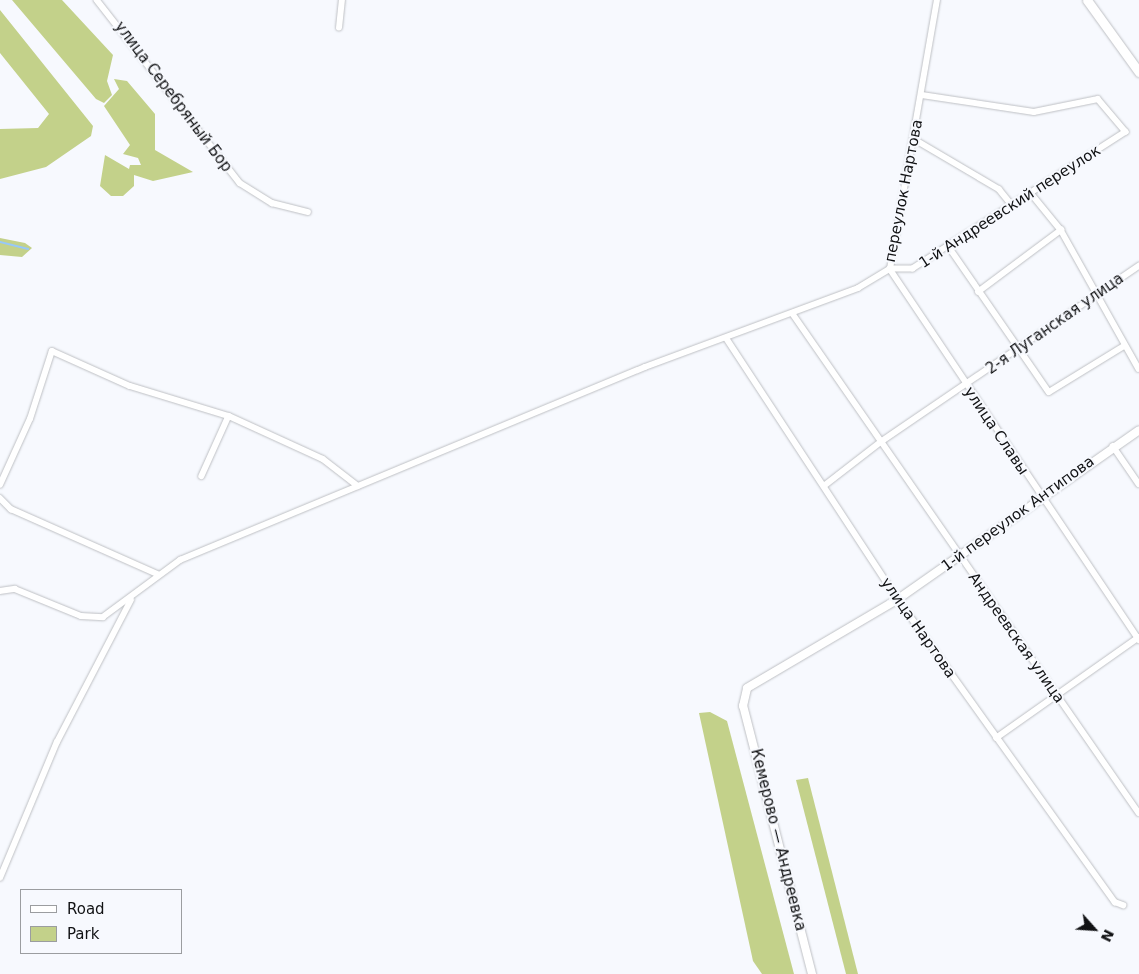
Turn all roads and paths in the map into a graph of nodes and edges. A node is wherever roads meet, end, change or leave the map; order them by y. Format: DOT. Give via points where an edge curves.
graph roads {
  1 [pos="97,0"];
  2 [pos="342,0"];
  3 [pos="938,0"];
  4 [pos="1087,0"];
  5 [pos="339,28"];
  6 [pos="1139,72"];
  7 [pos="922,95"];
  8 [pos="914,139"];
  9 [pos="1030,192"];
  10 [pos="1012,204"];
  11 [pos="308,212"];
  12 [pos="1061,230"];
  13 [pos="950,247"];
  14 [pos="1139,266"];
  15 [pos="890,269"];
  16 [pos="978,292"];
  17 [pos="1096,296"];
  18 [pos="792,314"];
  19 [pos="727,339"];
  20 [pos="1124,346"];
  21 [pos="1018,350"];
  22 [pos="1139,369"];
  23 [pos="966,386"];
  24 [pos="229,416"];
  25 [pos="1139,430"];
  26 [pos="882,441"];
  27 [pos="1113,446"];
  28 [pos="202,476"];
  29 [pos="1139,484"];
  30 [pos="0,485"];
  31 [pos="358,486"];
  32 [pos="824,486"];
  33 [pos="1040,497"];
  34 [pos="0,498"];
  35 [pos="959,557"];
  36 [pos="158,574"];
  37 [pos="0,591"];
  38 [pos="132,598"];
  39 [pos="898,599"];
  40 [pos="1139,638"];
  41 [pos="1055,694"];
  42 [pos="743,706"];
  43 [pos="996,738"];
  44 [pos="1139,813"];
  45 [pos="0,878"];
  46 [pos="1123,905"];
  47 [pos="812,974"];
  1 -- 11 [label="street, улица Серебряный Бор" via="240,183 272,203"];
  2 -- 5 [label="street"];
  3 -- 7 [label="street, переулок Нартова"];
  4 -- 6 [label="main road"];
  7 -- 8 [label="street, переулок Нартова"];
  7 -- 9 [label="street, 1-й Андреевский переулок" via="1034,112 1098,98 1126,132"];
  8 -- 10 [label="street" via="999,189"];
  8 -- 15 [label="street, переулок Нартова"];
  9 -- 10 [label="street, 1-й Андреевский переулок"];
  9 -- 12 [label="street"];
  10 -- 13 [label="street, 1-й Андреевский переулок"];
  12 -- 16 [label="street"];
  12 -- 17 [label="street"];
  13 -- 15 [label="street, 1-й Андреевский переулок" via="913,269"];
  13 -- 16 [label="street"];
  14 -- 17 [label="street, 2-я Луганская улица"];
  15 -- 18 [label="street, переулок Нартова" via="858,288"];
  15 -- 23 [label="street, улица Славы"];
  16 -- 21 [label="street"];
  17 -- 20 [label="street"];
  17 -- 21 [label="street, 2-я Луганская улица"];
  18 -- 19 [label="street, переулок Нартова"];
  18 -- 26 [label="street, Андреевская улица"];
  19 -- 31 [label="street, переулок Нартова" via="645,367"];
  19 -- 32 [label="street, улица Нартова"];
  20 -- 21 [label="street" via="1049,392"];
  20 -- 22 [label="street"];
  21 -- 23 [label="street, 2-я Луганская улица"];
  23 -- 26 [label="street, 2-я Луганская улица"];
  23 -- 33 [label="street, улица Славы"];
  24 -- 28 [label="street"];
  24 -- 30 [label="street" via="130,386 52,351 30,419"];
  24 -- 31 [label="street" via="323,459"];
  25 -- 27 [label="main road, 1-й переулок Антипова"];
  26 -- 32 [label="street, 2-я Луганская улица"];
  26 -- 35 [label="street, Андреевская улица"];
  27 -- 29 [label="street"];
  27 -- 33 [label="main road, 1-й переулок Антипова"];
  31 -- 36 [label="street, переулок Нартова" via="204,549"];
  32 -- 39 [label="street, улица Нартова"];
  33 -- 35 [label="main road, 1-й переулок Антипова"];
  33 -- 40 [label="street, улица Славы"];
  34 -- 36 [label="street" via="10,509"];
  35 -- 39 [label="main road, 1-й переулок Антипова"];
  35 -- 41 [label="street, Андреевская улица"];
  36 -- 38 [label="street, переулок Нартова"];
  37 -- 38 [label="street" via="15,588 91,618 103,617"];
  38 -- 45 [label="street" via="57,742"];
  39 -- 42 [label="main road, 1-й переулок Антипова" via="752,682 744,694"];
  39 -- 43 [label="street, улица Нартова"];
  40 -- 41 [label="street"];
  41 -- 43 [label="street"];
  41 -- 44 [label="street, Андреевская улица"];
  42 -- 47 [label="main road, Кемерово — Андреевка"];
  43 -- 46 [label="street, улица Нартова" via="1115,902"];
}
